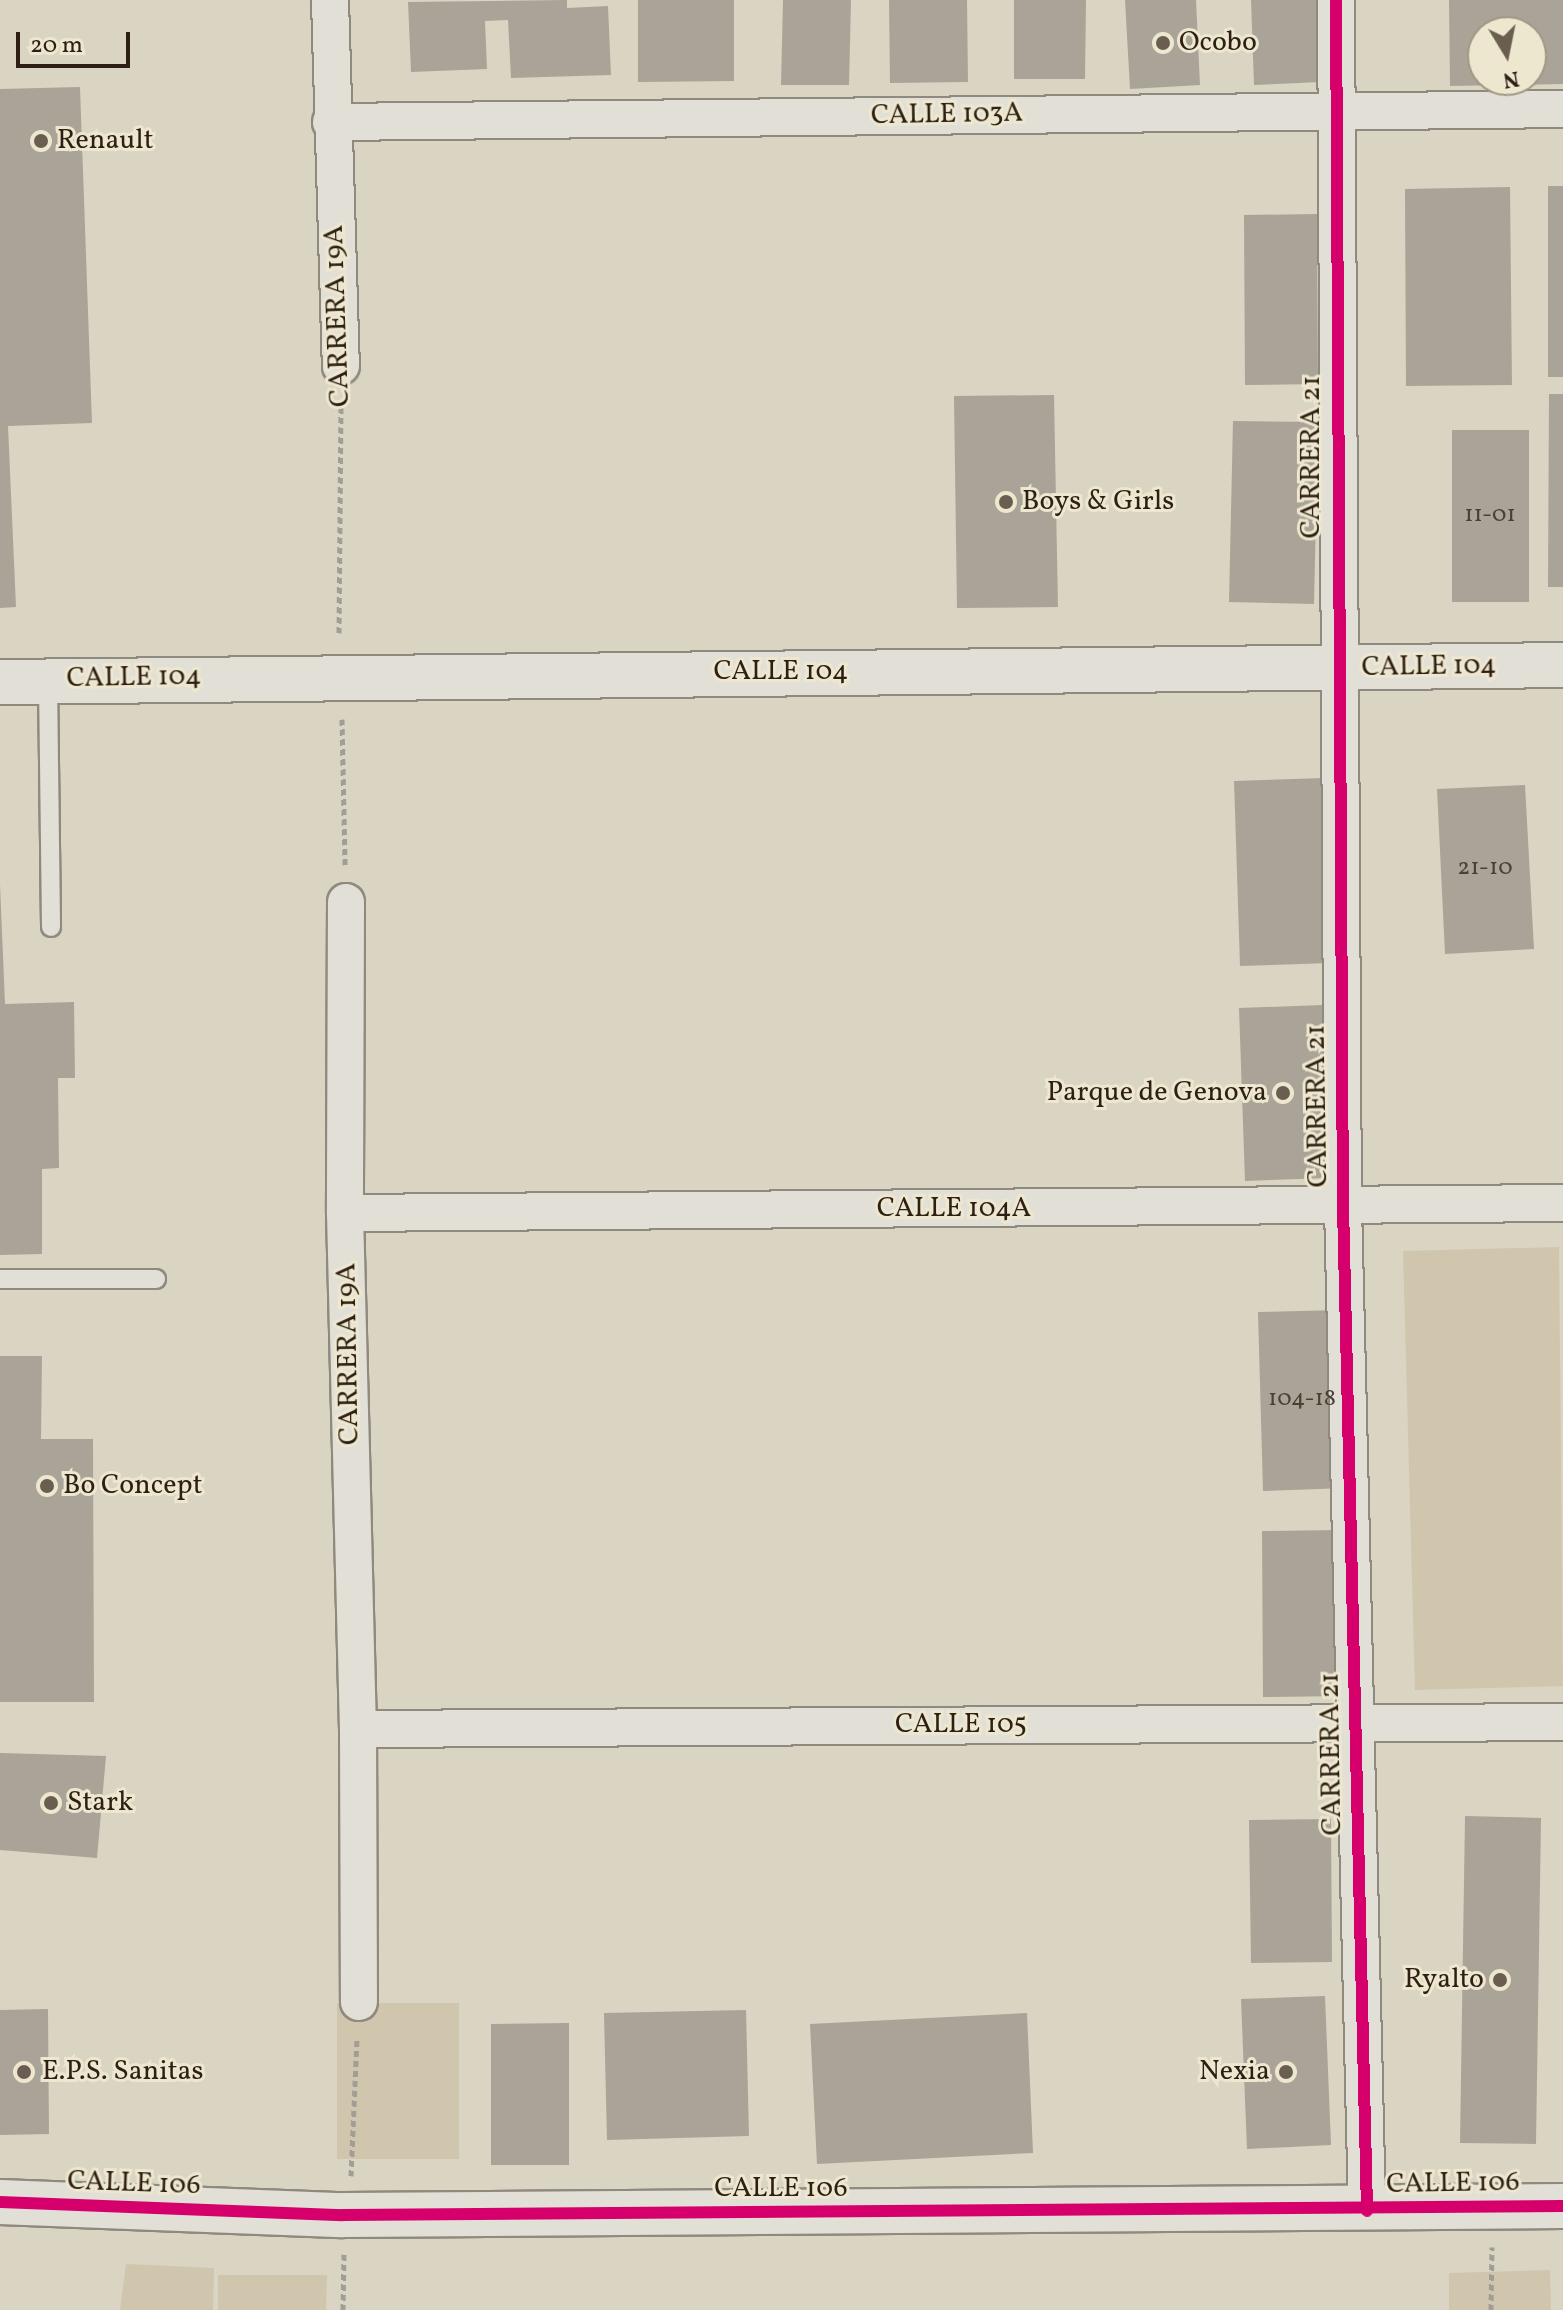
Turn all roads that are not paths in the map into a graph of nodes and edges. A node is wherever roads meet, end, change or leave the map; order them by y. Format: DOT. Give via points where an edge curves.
graph roads {
  1 [pos="330,0"];
  2 [pos="1336,0"];
  3 [pos="1563,109"];
  4 [pos="1336,111"];
  5 [pos="331,122"];
  6 [pos="341,366"];
  7 [pos="1563,665"];
  8 [pos="1337,669"];
  9 [pos="48,680"];
  10 [pos="0,682"];
  11 [pos="346,902"];
  12 [pos="51,927"];
  13 [pos="1563,1203"];
  14 [pos="1343,1206"];
  15 [pos="345,1213"];
  16 [pos="0,1279"];
  17 [pos="156,1279"];
  18 [pos="1355,1722"];
  19 [pos="1563,1722"];
  20 [pos="358,1729"];
  21 [pos="359,2002"];
  22 [pos="0,2202"];
  23 [pos="1563,2206"];
  24 [pos="1367,2211"];
  1 -- 5 [label="street, CARRERA 19A"];
  2 -- 4 [label="street, CARRERA 21"];
  3 -- 4 [label="street, CALLE 103A"];
  4 -- 5 [label="street, CALLE 103A"];
  4 -- 8 [label="street, CARRERA 21"];
  5 -- 6 [label="street, CARRERA 19A"];
  7 -- 8 [label="main road, CALLE 104"];
  8 -- 9 [label="main road, CALLE 104"];
  8 -- 14 [label="street, CARRERA 21"];
  9 -- 10 [label="main road, CALLE 104"];
  9 -- 12 [label="lane"];
  11 -- 15 [label="street, CARRERA 19A"];
  13 -- 14 [label="street, CALLE 104A"];
  14 -- 15 [label="street, CALLE 104A"];
  14 -- 18 [label="street, CARRERA 21"];
  15 -- 20 [label="street, CARRERA 19A"];
  16 -- 17 [label="lane"];
  18 -- 19 [label="street, CALLE 105"];
  18 -- 20 [label="street, CALLE 105"];
  18 -- 24 [label="street, CARRERA 21"];
  20 -- 21 [label="street, CARRERA 19A"];
  22 -- 24 [label="main road, CALLE 106" via="343,2215"];
  23 -- 24 [label="main road, CALLE 106"];
}
